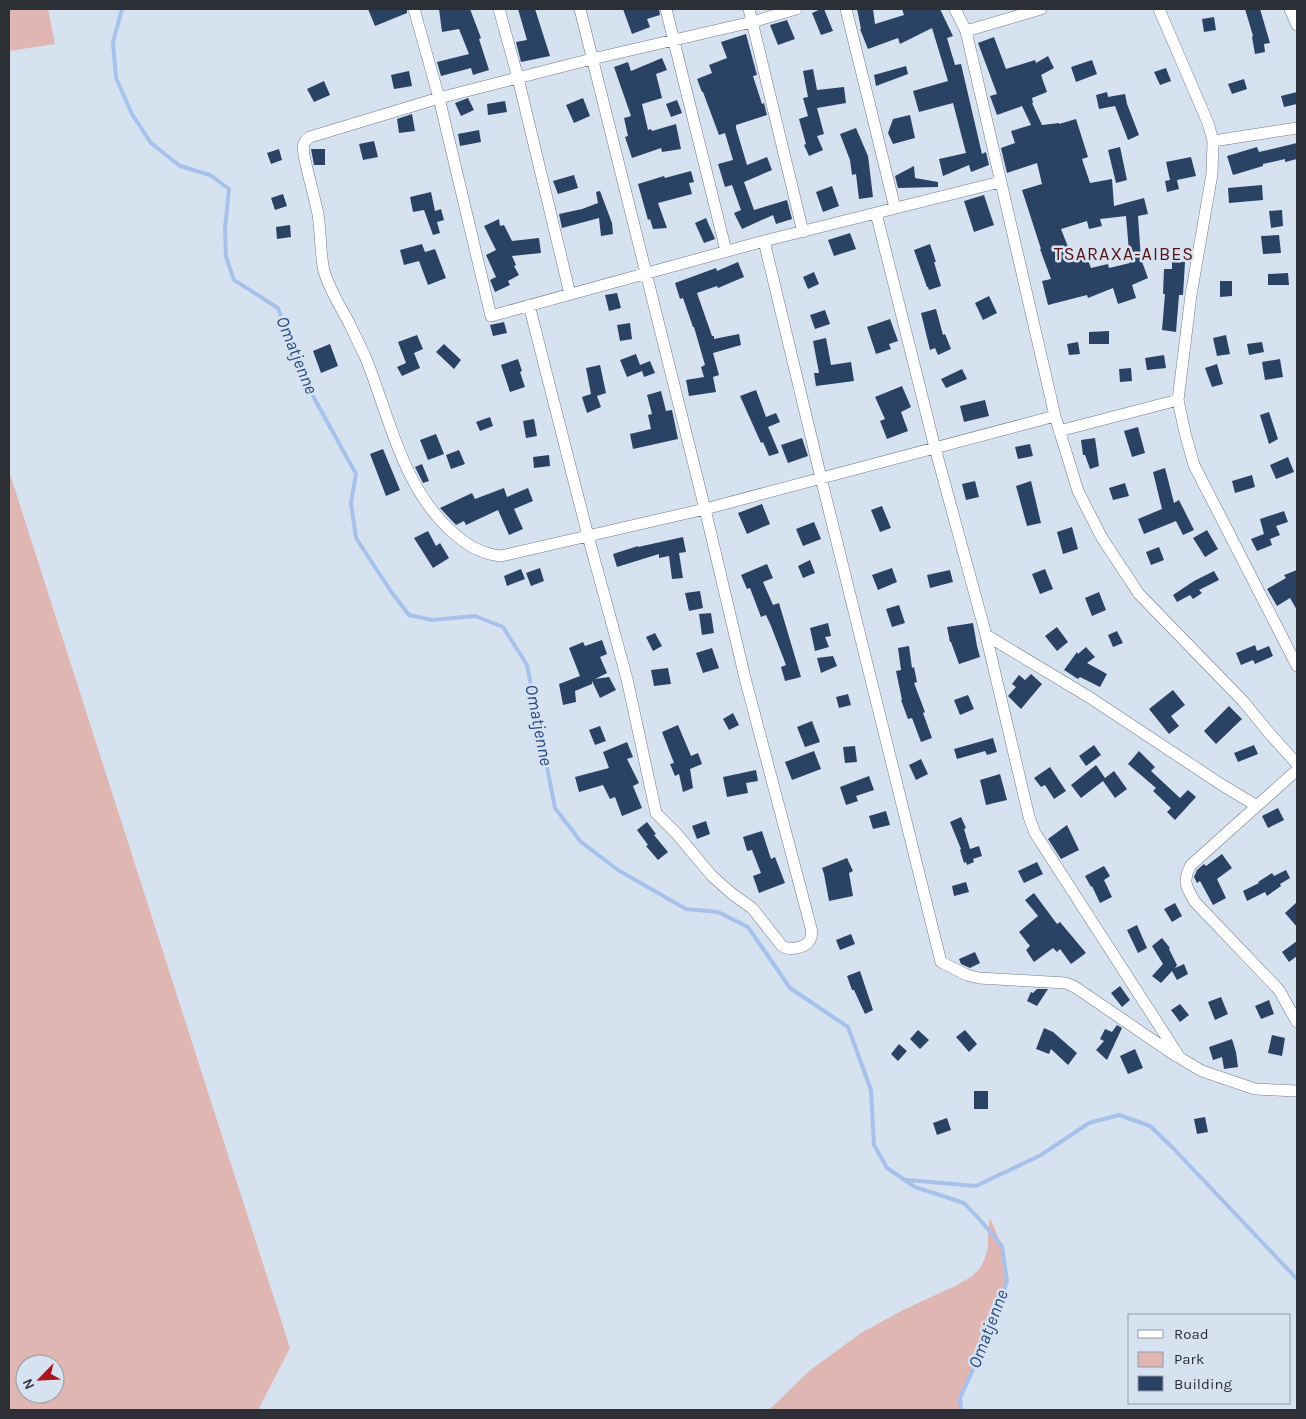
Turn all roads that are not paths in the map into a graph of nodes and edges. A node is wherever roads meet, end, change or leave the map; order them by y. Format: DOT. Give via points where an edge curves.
graph roads {
  1 [pos="414,9"];
  2 [pos="499,9"];
  3 [pos="580,9"];
  4 [pos="666,9"];
  5 [pos="749,9"];
  6 [pos="796,9"];
  7 [pos="846,9"];
  8 [pos="955,9"];
  9 [pos="1041,9"];
  10 [pos="1159,9"];
  11 [pos="1290,9"];
  12 [pos="752,22"];
  13 [pos="1297,25"];
  14 [pos="966,31"];
  15 [pos="673,40"];
  16 [pos="592,58"];
  17 [pos="518,78"];
  18 [pos="439,98"];
  19 [pos="1297,128"];
  20 [pos="1214,141"];
  21 [pos="1000,182"];
  22 [pos="895,208"];
  23 [pos="876,213"];
  24 [pos="803,232"];
  25 [pos="764,241"];
  26 [pos="726,251"];
  27 [pos="646,273"];
  28 [pos="570,294"];
  29 [pos="529,305"];
  30 [pos="1178,400"];
  31 [pos="1055,416"];
  32 [pos="1059,430"];
  33 [pos="935,448"];
  34 [pos="821,478"];
  35 [pos="704,508"];
  36 [pos="588,536"];
  37 [pos="986,635"];
  38 [pos="1297,666"];
  39 [pos="1297,764"];
  40 [pos="1297,770"];
  41 [pos="1257,806"];
  42 [pos="1297,1022"];
  43 [pos="1180,1058"];
  44 [pos="1297,1090"];
  1 -- 18 [label="street"];
  2 -- 17 [label="street"];
  3 -- 16 [label="street"];
  4 -- 15 [label="street"];
  5 -- 12 [label="street"];
  6 -- 12 [label="street"];
  7 -- 22 [label="street"];
  8 -- 14 [label="street"];
  9 -- 14 [label="street"];
  10 -- 20 [label="street"];
  11 -- 13 [label="street"];
  12 -- 15 [label="street"];
  12 -- 24 [label="street"];
  14 -- 21 [label="street"];
  15 -- 16 [label="street"];
  15 -- 26 [label="street"];
  16 -- 17 [label="street"];
  16 -- 27 [label="street"];
  17 -- 18 [label="street"];
  17 -- 28 [label="street"];
  18 -- 29 [label="street" via="491,316"];
  18 -- 36 [label="street" via="310,137 304,142 329,285 366,358 413,483 442,523 472,548 501,556"];
  19 -- 20 [label="street"];
  20 -- 30 [label="street" via="1212,174 1191,295"];
  21 -- 22 [label="street"];
  21 -- 31 [label="street"];
  22 -- 23 [label="street"];
  23 -- 24 [label="street"];
  23 -- 33 [label="street"];
  24 -- 25 [label="street"];
  25 -- 26 [label="street"];
  25 -- 34 [label="street"];
  26 -- 27 [label="street"];
  27 -- 28 [label="street"];
  27 -- 35 [label="street"];
  28 -- 29 [label="street"];
  29 -- 36 [label="street"];
  30 -- 32 [label="street"];
  30 -- 38 [label="street" via="1194,465"];
  31 -- 32 [label="street"];
  31 -- 33 [label="street"];
  32 -- 39 [label="street" via="1078,491 1102,538 1139,594 1243,701"];
  33 -- 34 [label="street"];
  33 -- 37 [label="street"];
  34 -- 35 [label="street"];
  34 -- 43 [label="street" via="941,962 979,978 1066,983"];
  35 -- 36 [label="street"];
  35 -- 36 [label="street" via="811,928 811,939 799,947 789,949 782,946 752,908 711,875 656,813 626,679"];
  37 -- 41 [label="street" via="1089,697"];
  37 -- 43 [label="street" via="1035,833"];
  40 -- 41 [label="street"];
  41 -- 42 [label="street" via="1191,865 1185,876 1186,888 1195,902 1278,990"];
  43 -- 44 [label="street" via="1202,1071 1256,1089"];
}
